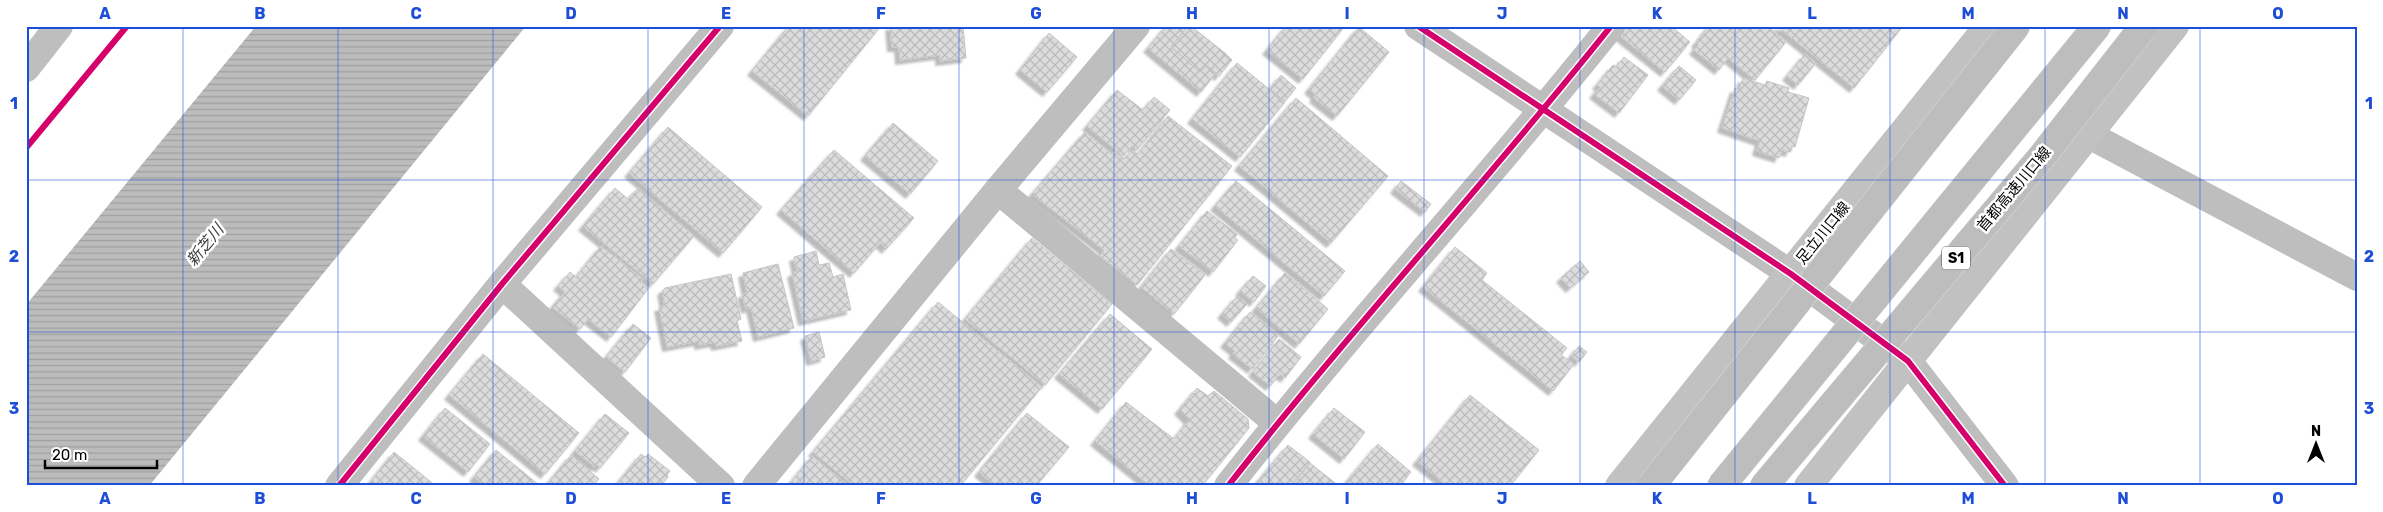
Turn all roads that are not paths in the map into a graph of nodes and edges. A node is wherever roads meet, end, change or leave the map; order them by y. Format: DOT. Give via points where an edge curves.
graph roads {
  1 [pos="59,26"];
  2 [pos="720,26"];
  3 [pos="1136,26"];
  4 [pos="1418,26"];
  5 [pos="1611,26"];
  6 [pos="1988,26"];
  7 [pos="2016,26"];
  8 [pos="2097,26"];
  9 [pos="2144,26"];
  10 [pos="2175,26"];
  11 [pos="26,68"];
  12 [pos="1545,109"];
  13 [pos="2089,135"];
  14 [pos="998,190"];
  15 [pos="1791,274"];
  16 [pos="2357,277"];
  17 [pos="502,284"];
  18 [pos="1908,360"];
  19 [pos="1277,423"];
  20 [pos="339,486"];
  21 [pos="721,486"];
  22 [pos="756,486"];
  23 [pos="1228,486"];
  24 [pos="1620,486"];
  25 [pos="1651,486"];
  26 [pos="1721,486"];
  27 [pos="1764,486"];
  28 [pos="1808,486"];
  29 [pos="2005,486"];
  1 -- 11 [label="street"];
  2 -- 17 [label="street"];
  3 -- 14 [label="street"];
  4 -- 12 [label="street"];
  5 -- 12 [label="street"];
  6 -- 15 [label="main road, 足立川口線"];
  7 -- 25 [label="highway, bridge"];
  8 -- 26 [label="highway, bridge"];
  9 -- 27 [label="highway, 首都高速川口線 / S1, bridge" via="2036,162"];
  10 -- 13 [label="main road"];
  12 -- 15 [label="street"];
  12 -- 19 [label="street"];
  13 -- 16 [label="street"];
  13 -- 18 [label="main road"];
  14 -- 19 [label="street"];
  14 -- 22 [label="street"];
  15 -- 18 [label="street"];
  15 -- 24 [label="main road, 足立川口線"];
  17 -- 20 [label="street"];
  17 -- 21 [label="street"];
  18 -- 28 [label="main road"];
  18 -- 29 [label="street"];
  19 -- 23 [label="street"];
}
